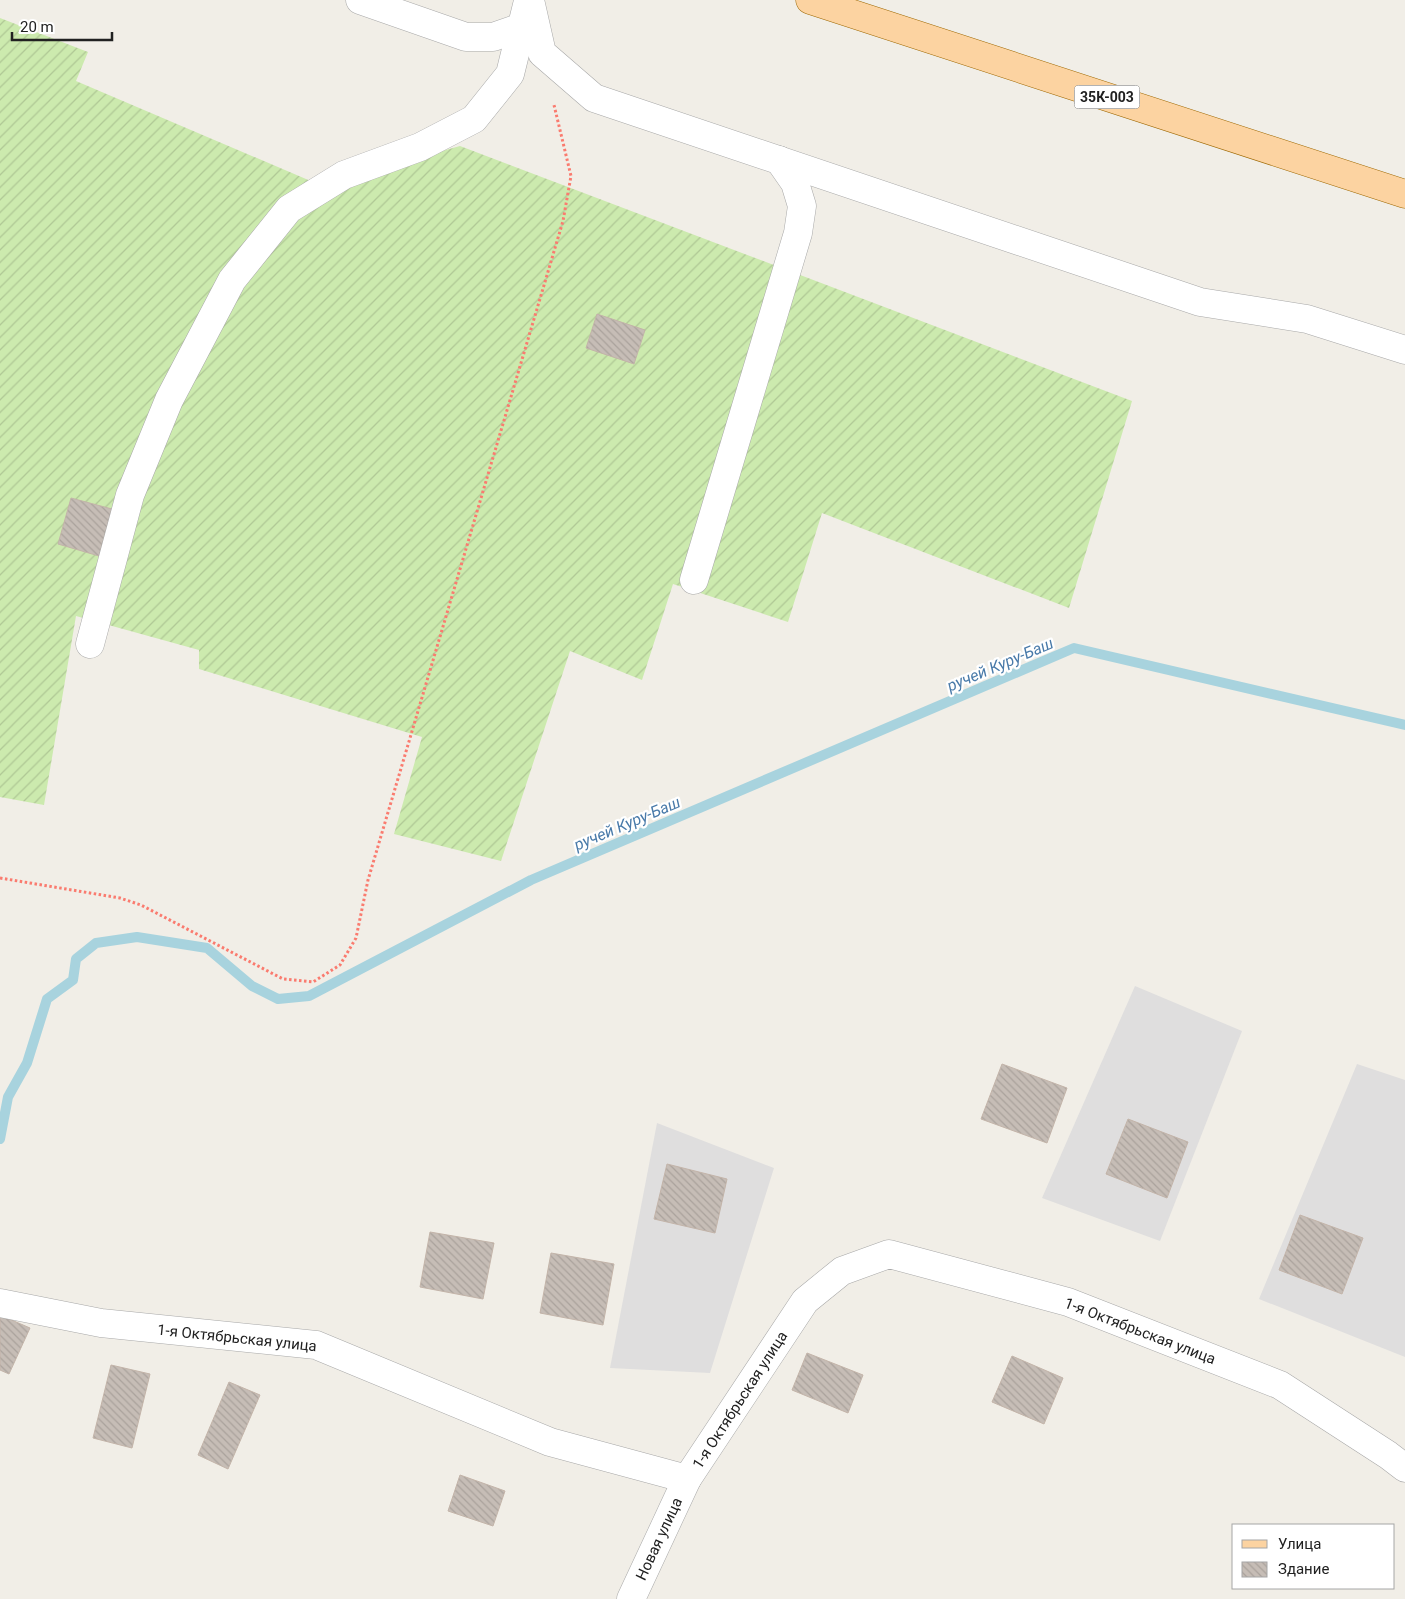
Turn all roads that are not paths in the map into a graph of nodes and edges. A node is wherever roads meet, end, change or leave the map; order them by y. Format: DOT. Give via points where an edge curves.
graph roads {
  1 [pos="360,0"];
  2 [pos="529,0"];
  3 [pos="810,0"];
  4 [pos="522,26"];
  5 [pos="779,160"];
  6 [pos="1405,194"];
  7 [pos="1405,350"];
  8 [pos="694,580"];
  9 [pos="90,644"];
  10 [pos="0,1303"];
  11 [pos="1405,1468"];
  12 [pos="687,1479"];
  13 [pos="631,1599"];
  1 -- 4 [label="street" via="466,37 493,37"];
  2 -- 4 [label="street"];
  2 -- 5 [label="street" via="542,53 594,98"];
  3 -- 6 [label="main road, 35К-003"];
  4 -- 9 [label="street" via="510,74 474,119 420,147 344,175 289,209 232,280 169,400 130,496"];
  5 -- 7 [label="street" via="1200,302 1307,319"];
  5 -- 8 [label="street" via="795,183 802,206 798,233"];
  10 -- 12 [label="street, 1-я Октябрьская улица" via="101,1323 316,1345 550,1442"];
  11 -- 12 [label="street, 1-я Октябрьская улица" via="1280,1385 1068,1302 889,1254 842,1271 805,1301"];
  12 -- 13 [label="street, Новая улица"];
}
